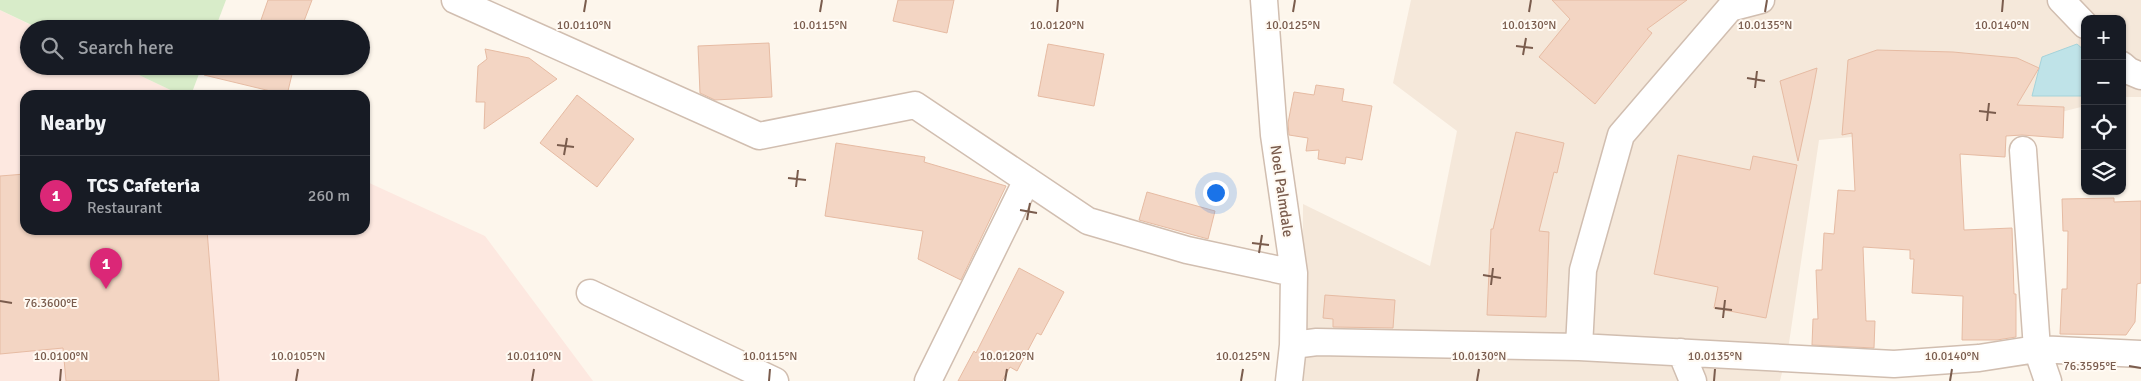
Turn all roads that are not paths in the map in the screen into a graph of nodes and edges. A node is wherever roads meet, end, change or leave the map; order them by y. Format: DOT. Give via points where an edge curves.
graph roads {
  1 [pos="455,0"];
  2 [pos="1264,0"];
  3 [pos="1761,0"];
  4 [pos="2061,0"];
  5 [pos="2081,21"];
  6 [pos="2126,68"];
  7 [pos="2141,76"];
  8 [pos="2024,150"];
  9 [pos="1027,180"];
  10 [pos="1294,274"];
  11 [pos="590,293"];
  12 [pos="1294,344"];
  13 [pos="1579,347"];
  14 [pos="2037,349"];
  15 [pos="1681,352"];
  16 [pos="2141,354"];
  17 [pos="1896,372"];
  18 [pos="775,381"];
  19 [pos="928,381"];
  20 [pos="1289,381"];
  21 [pos="1693,381"];
  22 [pos="2048,381"];
  1 -- 9 [label="street" via="759,136 916,106"];
  2 -- 10 [label="street, Noel Palmdale" via="1274,135"];
  3 -- 13 [label="street" via="1730,8 1621,135 1583,270"];
  4 -- 5 [label="street"];
  6 -- 7 [label="street"];
  8 -- 14 [label="street"];
  9 -- 10 [label="street" via="1088,221 1187,250"];
  9 -- 19 [label="street"];
  10 -- 12 [label="street, Noel Palmdale"];
  11 -- 18 [label="street"];
  12 -- 13 [label="street"];
  12 -- 20 [label="street, Noel Palmdale"];
  13 -- 15 [label="street"];
  14 -- 16 [label="street"];
  14 -- 17 [label="street"];
  14 -- 22 [label="street"];
  15 -- 17 [label="street"];
  15 -- 21 [label="street"];
}
